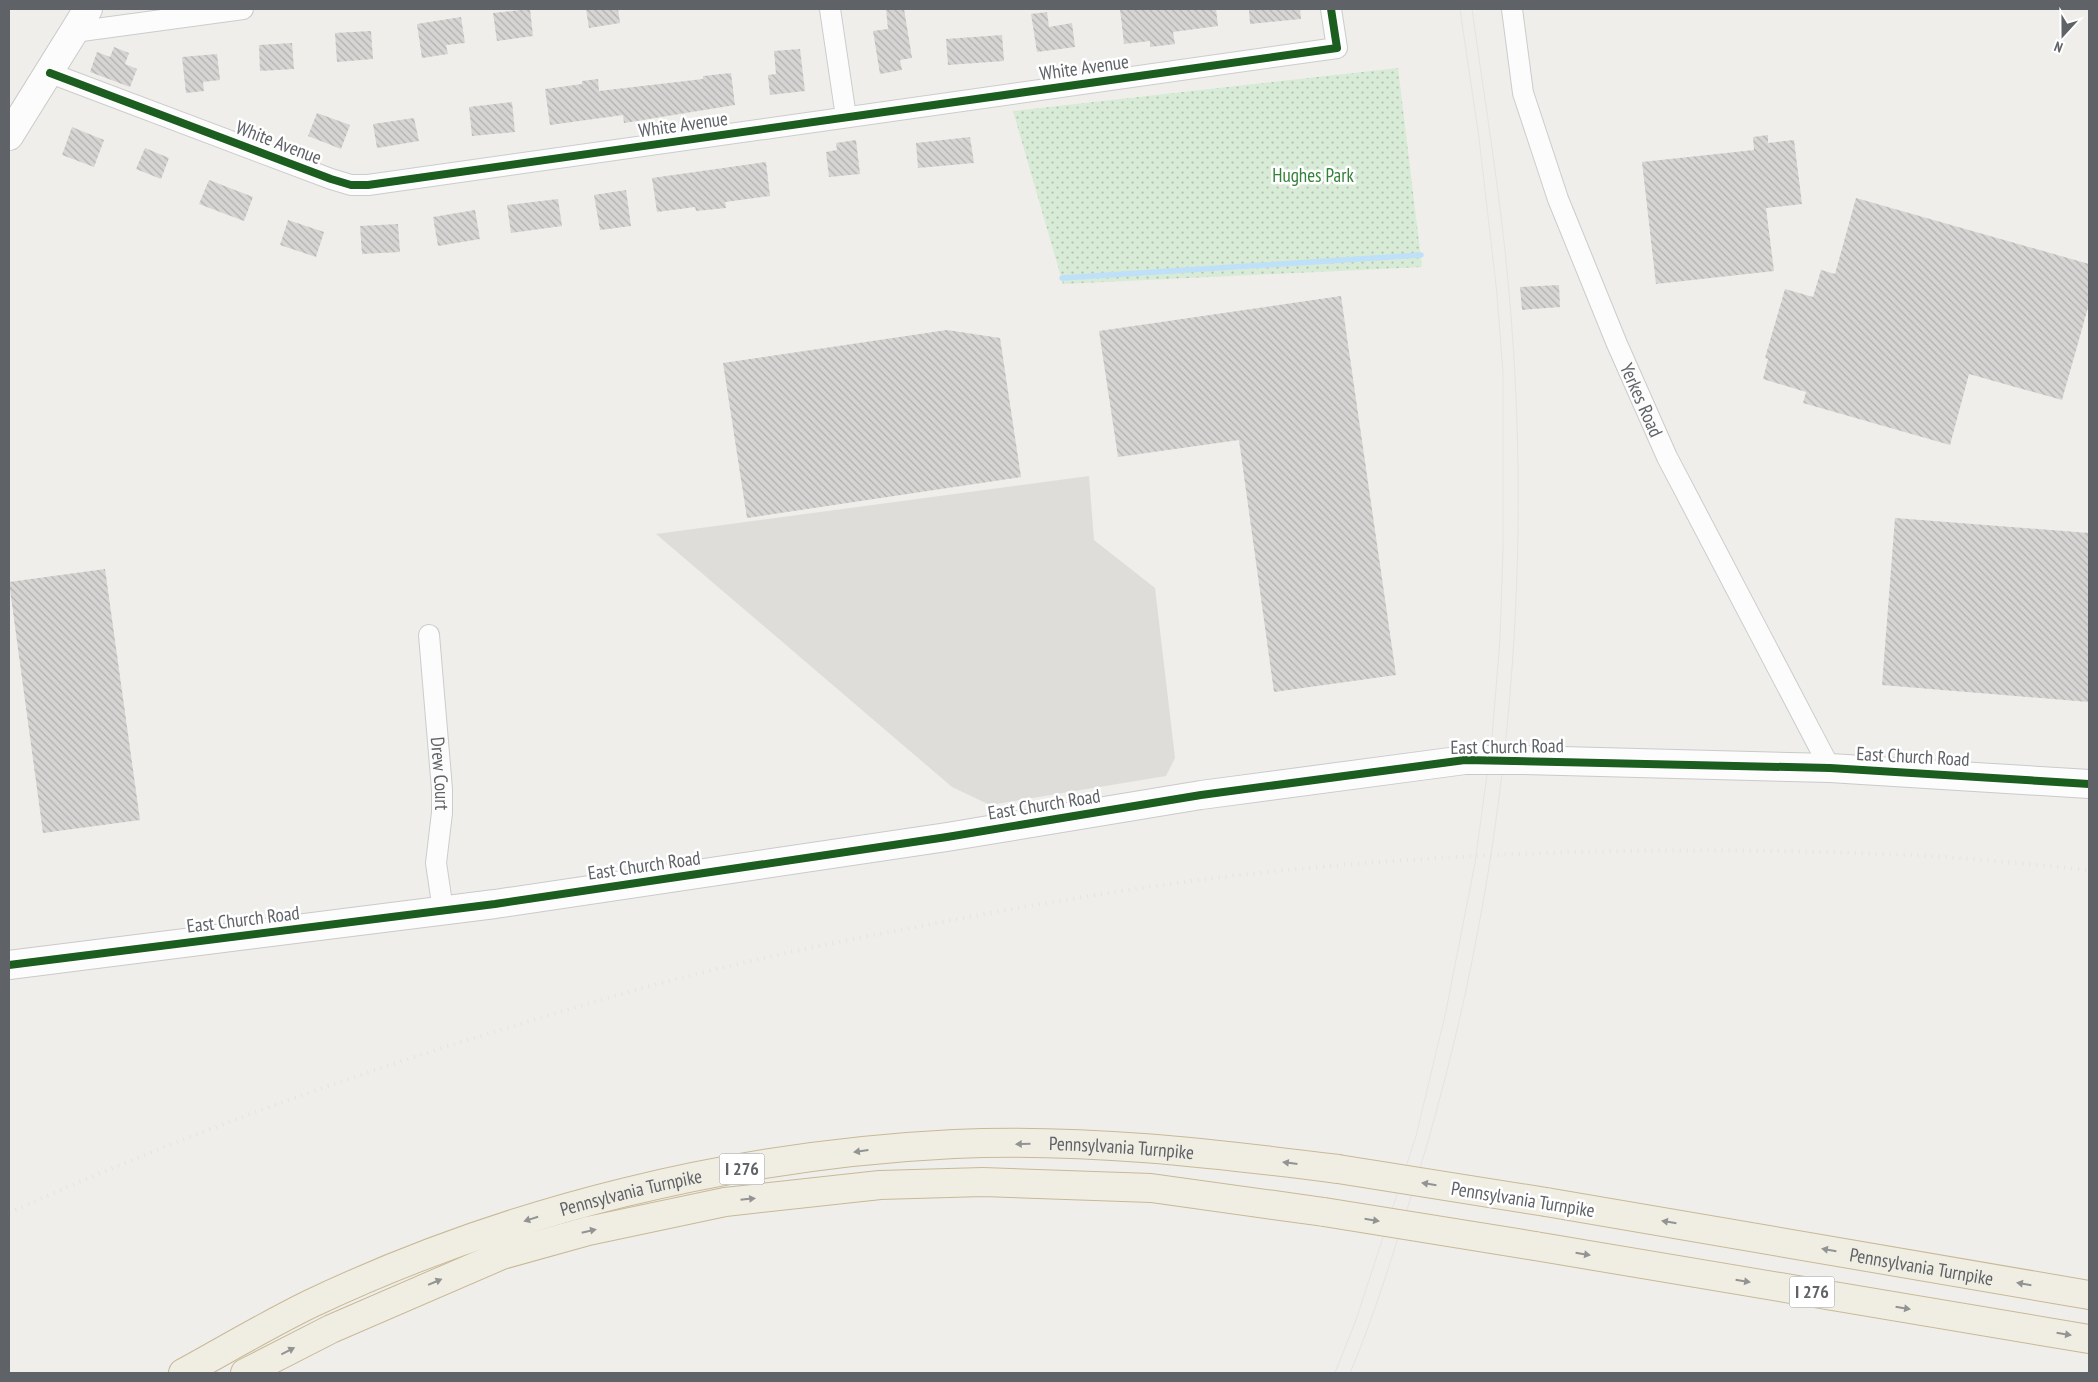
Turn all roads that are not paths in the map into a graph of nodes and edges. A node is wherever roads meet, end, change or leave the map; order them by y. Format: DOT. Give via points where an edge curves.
graph roads {
  1 [pos="88,9"];
  2 [pos="243,9"];
  3 [pos="830,9"];
  4 [pos="1331,9"];
  5 [pos="1512,9"];
  6 [pos="74,32"];
  7 [pos="50,73"];
  8 [pos="846,117"];
  9 [pos="9,136"];
  10 [pos="430,635"];
  11 [pos="1830,768"];
  12 [pos="2089,784"];
  13 [pos="443,910"];
  14 [pos="9,965"];
  15 [pos="2089,1295"];
  16 [pos="2089,1338"];
  17 [pos="183,1373"];
  18 [pos="245,1373"];
  1 -- 6 [label="street"];
  2 -- 6 [label="street"];
  3 -- 8 [label="street"];
  4 -- 8 [label="street, White Avenue" via="1337,48"];
  5 -- 11 [label="street, Yerkes Road" via="1523,93 1558,199 1617,344 1667,458"];
  6 -- 7 [label="street"];
  7 -- 8 [label="street, White Avenue" via="351,185"];
  7 -- 9 [label="street"];
  10 -- 13 [label="street, Drew Court" via="442,788 436,863"];
  11 -- 12 [label="street, East Church Road"];
  11 -- 13 [label="street, East Church Road, bridge" via="1465,760 1201,795 947,837"];
  13 -- 14 [label="street, East Church Road"];
  15 -- 17 [label="highway, Pennsylvania Turnpike / I 276, one-way, bridge" via="1338,1169 1133,1147 956,1144 872,1150 716,1174 608,1196 531,1219 380,1273 309,1305"];
  18 -- 16 [label="highway, Pennsylvania Turnpike / I 276, one-way, bridge" via="330,1329 502,1255 588,1231 725,1202 880,1185 983,1182 1151,1188 1324,1212"];
}
